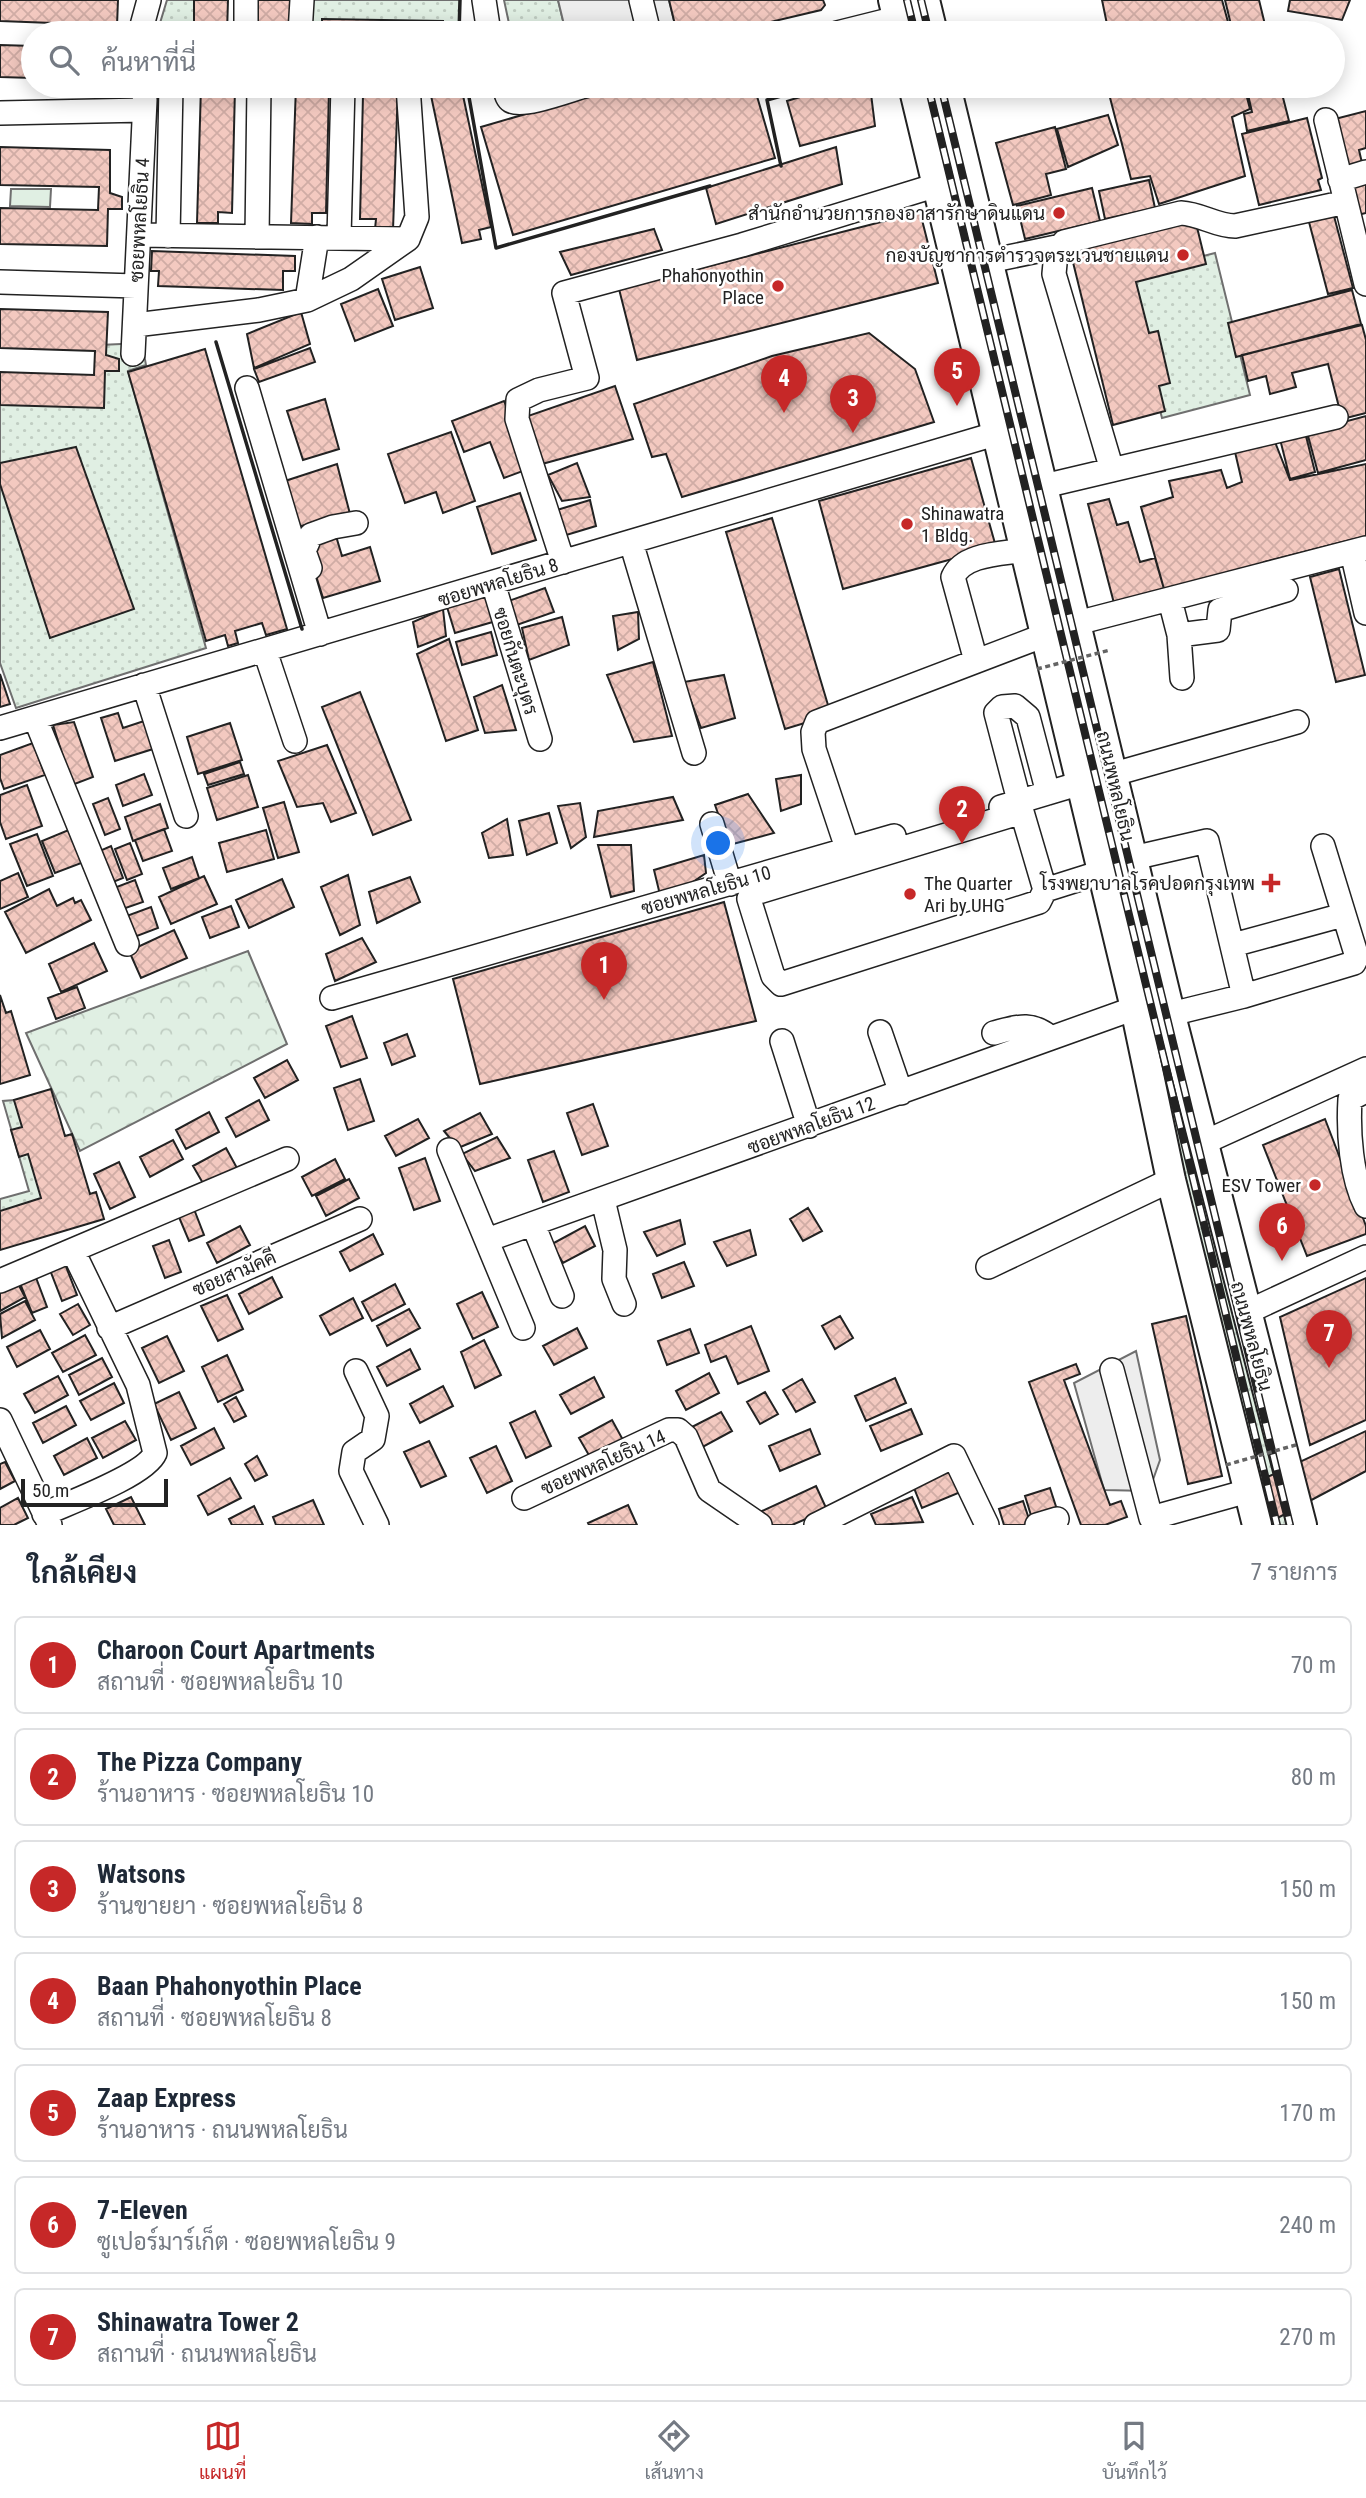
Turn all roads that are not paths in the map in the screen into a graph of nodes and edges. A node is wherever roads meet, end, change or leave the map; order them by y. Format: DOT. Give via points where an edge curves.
graph roads {
  1 [pos="149,0"];
  2 [pos="246,0"];
  3 [pos="302,0"];
  4 [pos="484,0"];
  5 [pos="641,0"];
  6 [pos="929,15"];
  7 [pos="897,17"];
  8 [pos="143,21"];
  9 [pos="246,21"];
  10 [pos="301,21"];
  11 [pos="487,21"];
  12 [pos="646,21"];
  13 [pos="143,98"];
  14 [pos="171,98"];
  15 [pos="258,98"];
  16 [pos="342,98"];
  17 [pos="409,98"];
  18 [pos="508,98"];
  19 [pos="543,98"];
  20 [pos="916,98"];
  21 [pos="949,98"];
  22 [pos="144,110"];
  23 [pos="0,113"];
  24 [pos="1326,120"];
  25 [pos="1366,172"];
  26 [pos="1340,180"];
  27 [pos="937,186"];
  28 [pos="1346,202"];
  29 [pos="1360,232"];
  30 [pos="138,235"];
  31 [pos="168,236"];
  32 [pos="257,237"];
  33 [pos="328,237"];
  34 [pos="408,239"];
  35 [pos="1061,246"];
  36 [pos="989,261"];
  37 [pos="0,282"];
  38 [pos="1366,284"];
  39 [pos="136,286"];
  40 [pos="307,300"];
  41 [pos="135,325"];
  42 [pos="133,354"];
  43 [pos="247,388"];
  44 [pos="1336,417"];
  45 [pos="1029,425"];
  46 [pos="995,434"];
  47 [pos="1112,470"];
  48 [pos="1046,491"];
  49 [pos="1014,504"];
  50 [pos="356,523"];
  51 [pos="631,542"];
  52 [pos="1025,550"];
  53 [pos="1359,550"];
  54 [pos="563,562"];
  55 [pos="493,583"];
  56 [pos="1286,590"];
  57 [pos="1170,600"];
  58 [pos="1366,613"];
  59 [pos="1077,623"];
  60 [pos="325,633"];
  61 [pos="1045,635"];
  62 [pos="1179,635"];
  63 [pos="265,651"];
  64 [pos="976,661"];
  65 [pos="1182,678"];
  66 [pos="144,685"];
  67 [pos="35,718"];
  68 [pos="1297,722"];
  69 [pos="0,728"];
  70 [pos="540,739"];
  71 [pos="295,741"];
  72 [pos="694,754"];
  73 [pos="1114,774"];
  74 [pos="1081,783"];
  75 [pos="1048,793"];
  76 [pos="1020,807"];
  77 [pos="186,816"];
  78 [pos="712,824"];
  79 [pos="1323,846"];
  80 [pos="847,848"];
  81 [pos="1133,858"];
  82 [pos="1102,873"];
  83 [pos="730,884"];
  84 [pos="1045,890"];
  85 [pos="1343,915"];
  86 [pos="127,944"];
  87 [pos="1233,945"];
  88 [pos="1244,996"];
  89 [pos="332,998"];
  90 [pos="1135,1008"];
  91 [pos="1171,1014"];
  92 [pos="880,1032"];
  93 [pos="994,1033"];
  94 [pos="1051,1038"];
  95 [pos="782,1041"];
  96 [pos="1366,1069"];
  97 [pos="1366,1090"];
  98 [pos="901,1093"];
  99 [pos="809,1126"];
  100 [pos="1203,1143"];
  101 [pos="449,1150"];
  102 [pos="287,1158"];
  103 [pos="1171,1180"];
  104 [pos="603,1200"];
  105 [pos="1366,1206"];
  106 [pos="360,1219"];
  107 [pos="533,1224"];
  108 [pos="487,1240"];
  109 [pos="73,1251"];
  110 [pos="1366,1257"];
  111 [pos="988,1267"];
  112 [pos="0,1281"];
  113 [pos="562,1296"];
  114 [pos="624,1304"];
  115 [pos="1245,1313"];
  116 [pos="108,1328"];
  117 [pos="523,1328"];
  118 [pos="1112,1370"];
  119 [pos="356,1371"];
  120 [pos="0,1420"];
  121 [pos="1248,1491"];
  122 [pos="524,1498"];
  123 [pos="47,1520"];
  124 [pos="1143,1522"];
  125 [pos="377,1525"];
  126 [pos="760,1525"];
  127 [pos="816,1525"];
  128 [pos="987,1525"];
  129 [pos="1257,1525"];
  130 [pos="1302,1525"];
  1 -- 8 [label="street"];
  2 -- 9 [label="street"];
  3 -- 10 [label="street"];
  4 -- 11 [label="street"];
  5 -- 12 [label="street"];
  6 -- 7 [label="main road"];
  13 -- 22 [label="street, ซอยพหลโยธิน 4"];
  14 -- 31 [label="street"];
  15 -- 32 [label="street"];
  16 -- 33 [label="street"];
  17 -- 34 [label="street" via="417,217"];
  18 -- 19 [label="street" via="526,103"];
  20 -- 27 [label="main road, ถนนพหลโยธิน"];
  21 -- 36 [label="main road, ถนนพหลโยธิน"];
  22 -- 23 [label="street"];
  22 -- 30 [label="street, ซอยพหลโยธิน 4"];
  24 -- 26 [label="street"];
  25 -- 26 [label="street"];
  26 -- 28 [label="street"];
  27 -- 46 [label="main road, ถนนพหลโยธิน"];
  27 -- 54 [label="street" via="564,293 587,378 518,400 517,419"];
  28 -- 29 [label="street"];
  28 -- 35 [label="street" via="1236,226 1181,213"];
  29 -- 38 [label="street"];
  30 -- 31 [label="street"];
  30 -- 39 [label="street, ซอยพหลโยธิน 4"];
  31 -- 32 [label="street"];
  32 -- 33 [label="street"];
  33 -- 34 [label="street"];
  33 -- 40 [label="street"];
  34 -- 40 [label="street" via="362,272"];
  35 -- 36 [label="street"];
  35 -- 47 [label="street" via="1054,274"];
  36 -- 45 [label="main road, ถนนพหลโยธิน"];
  37 -- 39 [label="street"];
  39 -- 41 [label="street, ซอยพหลโยธิน 4"];
  40 -- 41 [label="street"];
  41 -- 42 [label="street, ซอยพหลโยธิน 4"];
  43 -- 60 [label="street"];
  44 -- 47 [label="street"];
  45 -- 46 [label="main road"];
  45 -- 48 [label="main road, ถนนพหลโยธิน"];
  46 -- 49 [label="main road, ถนนพหลโยธิน"];
  46 -- 51 [label="street, ซอยพหลโยธิน 8"];
  47 -- 48 [label="street"];
  48 -- 49 [label="main road"];
  48 -- 59 [label="main road, ถนนพหลโยธิน"];
  49 -- 52 [label="main road, ถนนพหลโยธิน"];
  50 -- 60 [label="street" via="311,536 304,551"];
  51 -- 54 [label="street, ซอยพหลโยธิน 8"];
  51 -- 72 [label="street"];
  52 -- 61 [label="main road, ถนนพหลโยธิน"];
  52 -- 64 [label="street" via="970,561 956,570 953,577"];
  53 -- 57 [label="street"];
  53 -- 58 [label="street"];
  54 -- 55 [label="street, ซอยพหลโยธิน 8"];
  55 -- 60 [label="street, ซอยพหลโยธิน 8"];
  55 -- 70 [label="street, ซอยกันตะบุตร"];
  56 -- 62 [label="street" via="1220,610 1218,630"];
  57 -- 59 [label="street"];
  57 -- 62 [label="street"];
  59 -- 73 [label="main road, ถนนพหลโยธิน"];
  60 -- 63 [label="street, ซอยพหลโยธิน 8"];
  61 -- 64 [label="street"];
  61 -- 74 [label="main road, ถนนพหลโยธิน"];
  62 -- 65 [label="street"];
  63 -- 66 [label="street, ซอยพหลโยธิน 8"];
  63 -- 71 [label="street"];
  64 -- 80 [label="street" via="817,722 814,749"];
  66 -- 67 [label="street, ซอยพหลโยธิน 8"];
  66 -- 77 [label="street"];
  67 -- 69 [label="street, ซอยพหลโยธิน 8"];
  67 -- 86 [label="street"];
  68 -- 73 [label="street"];
  73 -- 74 [label="main road"];
  73 -- 81 [label="main road, ถนนพหลโยธิน"];
  74 -- 75 [label="street, ซอยพหลโยธิน 10"];
  74 -- 82 [label="main road, ถนนพหลโยธิน"];
  75 -- 76 [label="street, ซอยพหลโยธิน 10"];
  75 -- 76 [label="street" via="1028,717 1015,706 1002,707 996,713"];
  76 -- 80 [label="street, ซอยพหลโยธิน 10"];
  76 -- 84 [label="street"];
  76 -- 84 [label="street" via="755,893 749,902 773,976 781,984 1039,902"];
  78 -- 83 [label="street"];
  79 -- 85 [label="street"];
  80 -- 83 [label="street, ซอยพหลโยธิน 10"];
  81 -- 87 [label="street" via="1207,841"];
  81 -- 91 [label="main road, ถนนพหลโยธิน"];
  82 -- 84 [label="street"];
  82 -- 90 [label="main road, ถนนพหลโยธิน"];
  83 -- 89 [label="street, ซอยพหลโยธิน 10" via="522,949"];
  85 -- 87 [label="street"];
  85 -- 88 [label="street" via="1357,957 1354,963"];
  87 -- 88 [label="street"];
  88 -- 91 [label="street"];
  90 -- 94 [label="street, ซอยพหลโยธิน 12"];
  90 -- 103 [label="main road, ถนนพหลโยธิน"];
  91 -- 100 [label="main road, ถนนพหลโยธิน"];
  92 -- 98 [label="street"];
  93 -- 94 [label="street" via="1027,1025"];
  94 -- 98 [label="street, ซอยพหลโยธิน 12"];
  95 -- 99 [label="street"];
  96 -- 100 [label="street"];
  97 -- 105 [label="street" via="1350,1099 1349,1114 1358,1191"];
  98 -- 99 [label="street, ซอยพหลโยธิน 12"];
  99 -- 104 [label="street, ซอยพหลโยธิน 12"];
  100 -- 115 [label="main road, ถนนพหลโยธิน"];
  101 -- 108 [label="street"];
  102 -- 109 [label="street"];
  103 -- 111 [label="street"];
  103 -- 121 [label="main road, ถนนพหลโยธิน"];
  104 -- 107 [label="street, ซอยพหลโยธิน 12"];
  104 -- 114 [label="street" via="615,1250 614,1279"];
  106 -- 116 [label="street, ซอยสามัคคี"];
  107 -- 108 [label="street, ซอยพหลโยธิน 12"];
  107 -- 113 [label="street"];
  108 -- 117 [label="street"];
  109 -- 112 [label="street"];
  109 -- 116 [label="street"];
  110 -- 115 [label="street"];
  115 -- 130 [label="main road, ถนนพหลโยธิน"];
  116 -- 123 [label="street" via="138,1385 155,1453 152,1461"];
  118 -- 124 [label="street"];
  119 -- 125 [label="street" via="377,1416 373,1439 354,1452 351,1471"];
  120 -- 123 [label="street"];
  121 -- 124 [label="street"];
  121 -- 129 [label="main road, ถนนพหลโยธิน"];
  122 -- 126 [label="street, ซอยพหลโยธิน 14" via="678,1430 686,1437 709,1490"];
  127 -- 128 [label="street" via="954,1455"];
}
